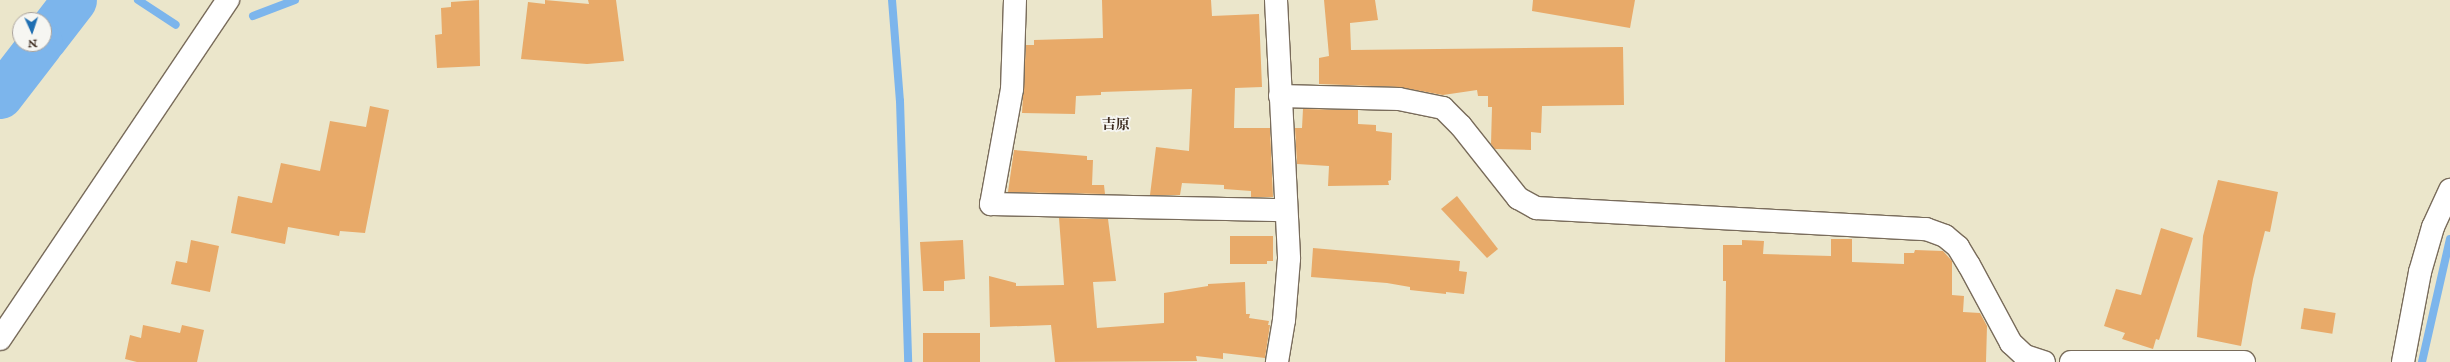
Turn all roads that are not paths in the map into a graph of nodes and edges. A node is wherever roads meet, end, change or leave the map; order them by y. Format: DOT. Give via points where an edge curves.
graph roads {
  1 [pos="228,0"];
  2 [pos="1015,0"];
  3 [pos="1276,0"];
  4 [pos="1280,96"];
  5 [pos="2450,190"];
  6 [pos="1286,210"];
  7 [pos="0,339"];
  8 [pos="1277,362"];
  9 [pos="2044,362"];
  10 [pos="2071,362"];
  11 [pos="2244,362"];
  12 [pos="2403,362"];
  1 -- 7 [label="street"];
  2 -- 6 [label="street" via="1012,89 991,204"];
  3 -- 4 [label="street"];
  4 -- 6 [label="street"];
  4 -- 9 [label="street" via="1399,99 1443,108 1461,126 1518,198 1536,208 1926,229 1945,236 1958,248 2011,343 2025,356"];
  5 -- 12 [label="street" via="2433,227 2420,272"];
  6 -- 8 [label="street" via="1289,259 1284,320"];
  10 -- 11 [label="street"];
}
